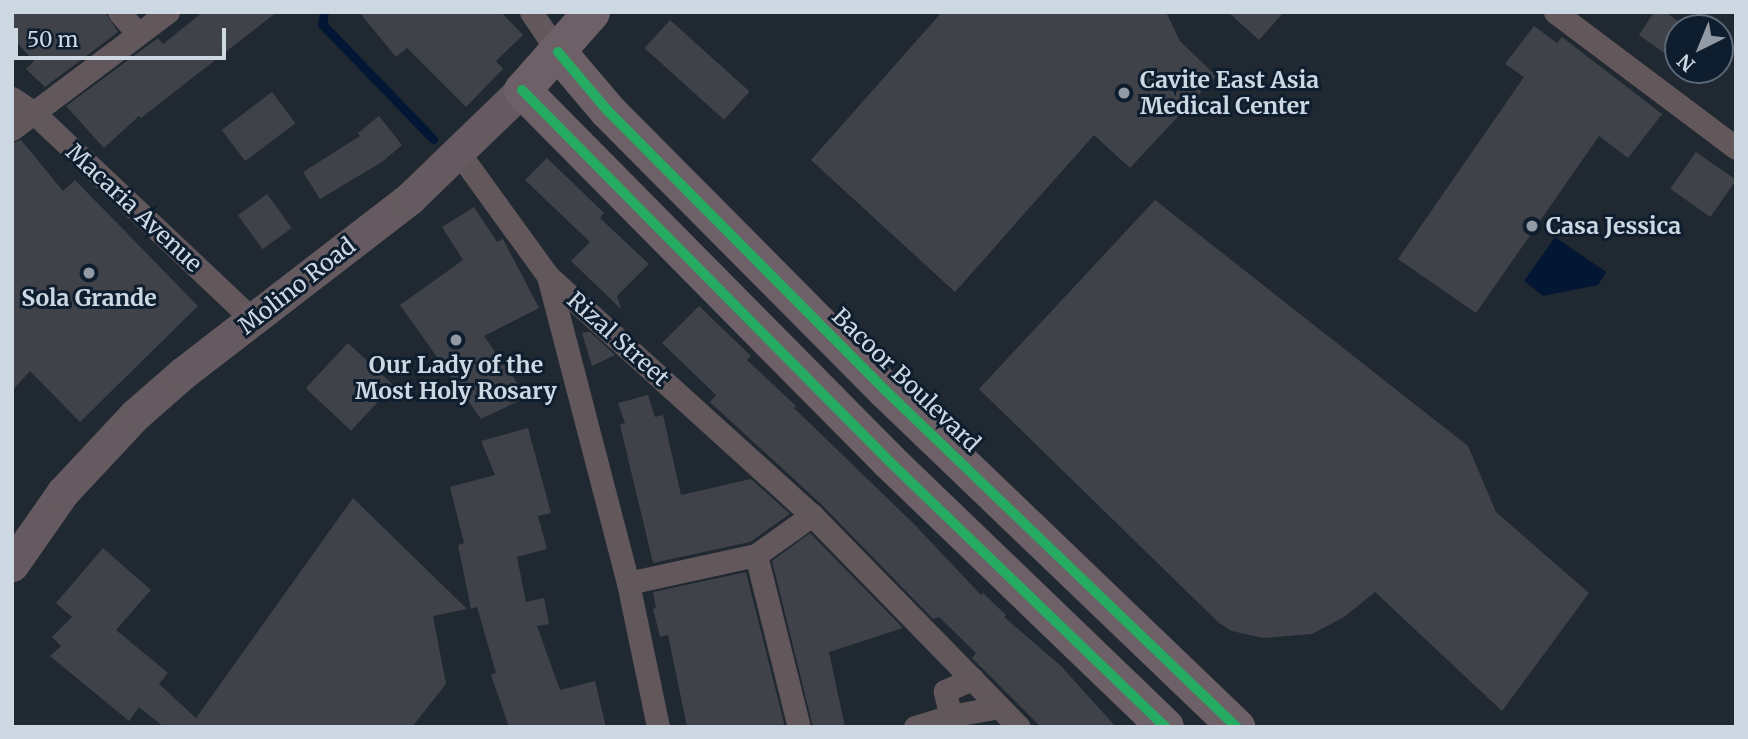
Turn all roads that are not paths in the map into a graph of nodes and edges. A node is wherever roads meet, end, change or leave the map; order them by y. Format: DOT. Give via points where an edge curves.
graph roads {
  1 [pos="118,12"];
  2 [pos="168,12"];
  3 [pos="531,12"];
  4 [pos="591,12"];
  5 [pos="1555,12"];
  6 [pos="138,34"];
  7 [pos="558,52"];
  8 [pos="12,89"];
  9 [pos="522,90"];
  10 [pos="12,98"];
  11 [pos="33,112"];
  12 [pos="12,129"];
  13 [pos="1736,148"];
  14 [pos="459,153"];
  15 [pos="548,276"];
  16 [pos="254,321"];
  17 [pos="811,514"];
  18 [pos="756,555"];
  19 [pos="12,565"];
  20 [pos="628,583"];
  21 [pos="972,679"];
  22 [pos="999,706"];
  23 [pos="952,721"];
  24 [pos="658,727"];
  25 [pos="799,727"];
  26 [pos="915,727"];
  27 [pos="1019,727"];
  28 [pos="1165,727"];
  29 [pos="1237,727"];
  1 -- 6 [label="street"];
  2 -- 6 [label="street"];
  3 -- 7 [label="street"];
  4 -- 7 [label="main road, Molino Road"];
  5 -- 13 [label="street"];
  6 -- 11 [label="street"];
  7 -- 9 [label="main road, Molino Road"];
  7 -- 29 [label="main road, Bacoor Boulevard" via="663,168 885,390"];
  8 -- 11 [label="street"];
  9 -- 14 [label="main road, Molino Road"];
  9 -- 28 [label="main road" via="889,461"];
  10 -- 11 [label="street, Macaria Avenue"];
  11 -- 12 [label="street"];
  11 -- 16 [label="street, Macaria Avenue"];
  14 -- 15 [label="street"];
  14 -- 16 [label="main road, Molino Road" via="410,198"];
  15 -- 17 [label="street, Rizal Street"];
  15 -- 20 [label="street, Rizal Street"];
  16 -- 19 [label="main road, Molino Road" via="183,373 98,452 63,492"];
  17 -- 18 [label="street"];
  17 -- 21 [label="street, Rizal Street"];
  18 -- 20 [label="street"];
  18 -- 25 [label="street"];
  20 -- 24 [label="street, Rizal Street"];
  21 -- 22 [label="street, Rizal Street"];
  21 -- 23 [label="street" via="945,691"];
  22 -- 23 [label="street"];
  22 -- 27 [label="street, Rizal Street"];
  23 -- 26 [label="street"];
}
